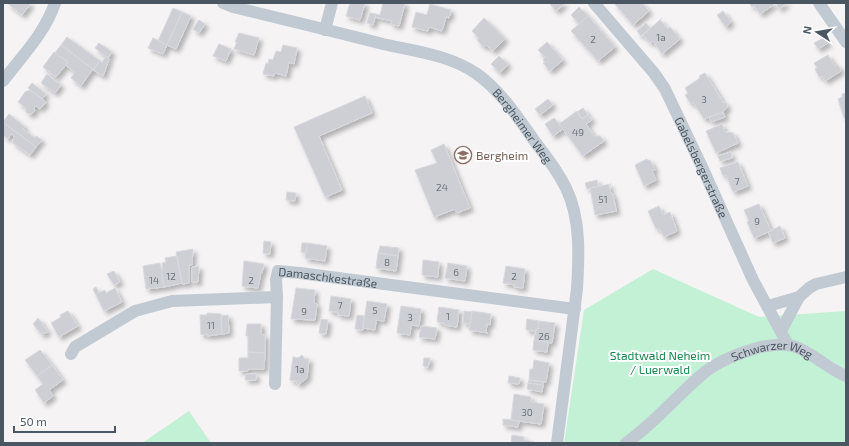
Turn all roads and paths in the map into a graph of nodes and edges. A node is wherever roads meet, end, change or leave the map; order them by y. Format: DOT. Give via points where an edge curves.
graph roads {
  1 [pos="55,3"];
  2 [pos="223,3"];
  3 [pos="332,3"];
  4 [pos="594,3"];
  5 [pos="819,3"];
  6 [pos="325,30"];
  7 [pos="846,42"];
  8 [pos="3,81"];
  9 [pos="846,277"];
  10 [pos="276,297"];
  11 [pos="799,297"];
  12 [pos="768,306"];
  13 [pos="575,310"];
  14 [pos="781,331"];
  15 [pos="788,345"];
  16 [pos="71,354"];
  17 [pos="846,376"];
  18 [pos="275,384"];
  19 [pos="557,443"];
  20 [pos="626,443"];
  1 -- 8 [label="street" via="42,30"];
  2 -- 6 [label="street, Bergheimer Weg"];
  3 -- 6 [label="street"];
  4 -- 12 [label="street, Gabelsbergerstraße" via="665,89 753,280"];
  5 -- 7 [label="street"];
  6 -- 13 [label="street, Bergheimer Weg" via="452,61 477,74 498,91 558,173 570,198 576,219 579,271"];
  9 -- 11 [label="street" via="816,284"];
  10 -- 13 [label="street, Damaschkestraße" via="278,271 285,271"];
  10 -- 16 [label="street, Damaschkestraße" via="172,301 135,311 75,347"];
  10 -- 18 [label="street"];
  11 -- 12 [label="street"];
  11 -- 14 [label="street"];
  12 -- 14 [label="street, Gabelsbergerstraße"];
  13 -- 19 [label="street, Bergheimer Weg"];
  14 -- 15 [label="street, Gabelsbergerstraße"];
  15 -- 17 [label="street, Schwarzer Weg" via="803,350"];
  15 -- 20 [label="street, Schwarzer Weg" via="776,344 748,351 706,372"];
}
